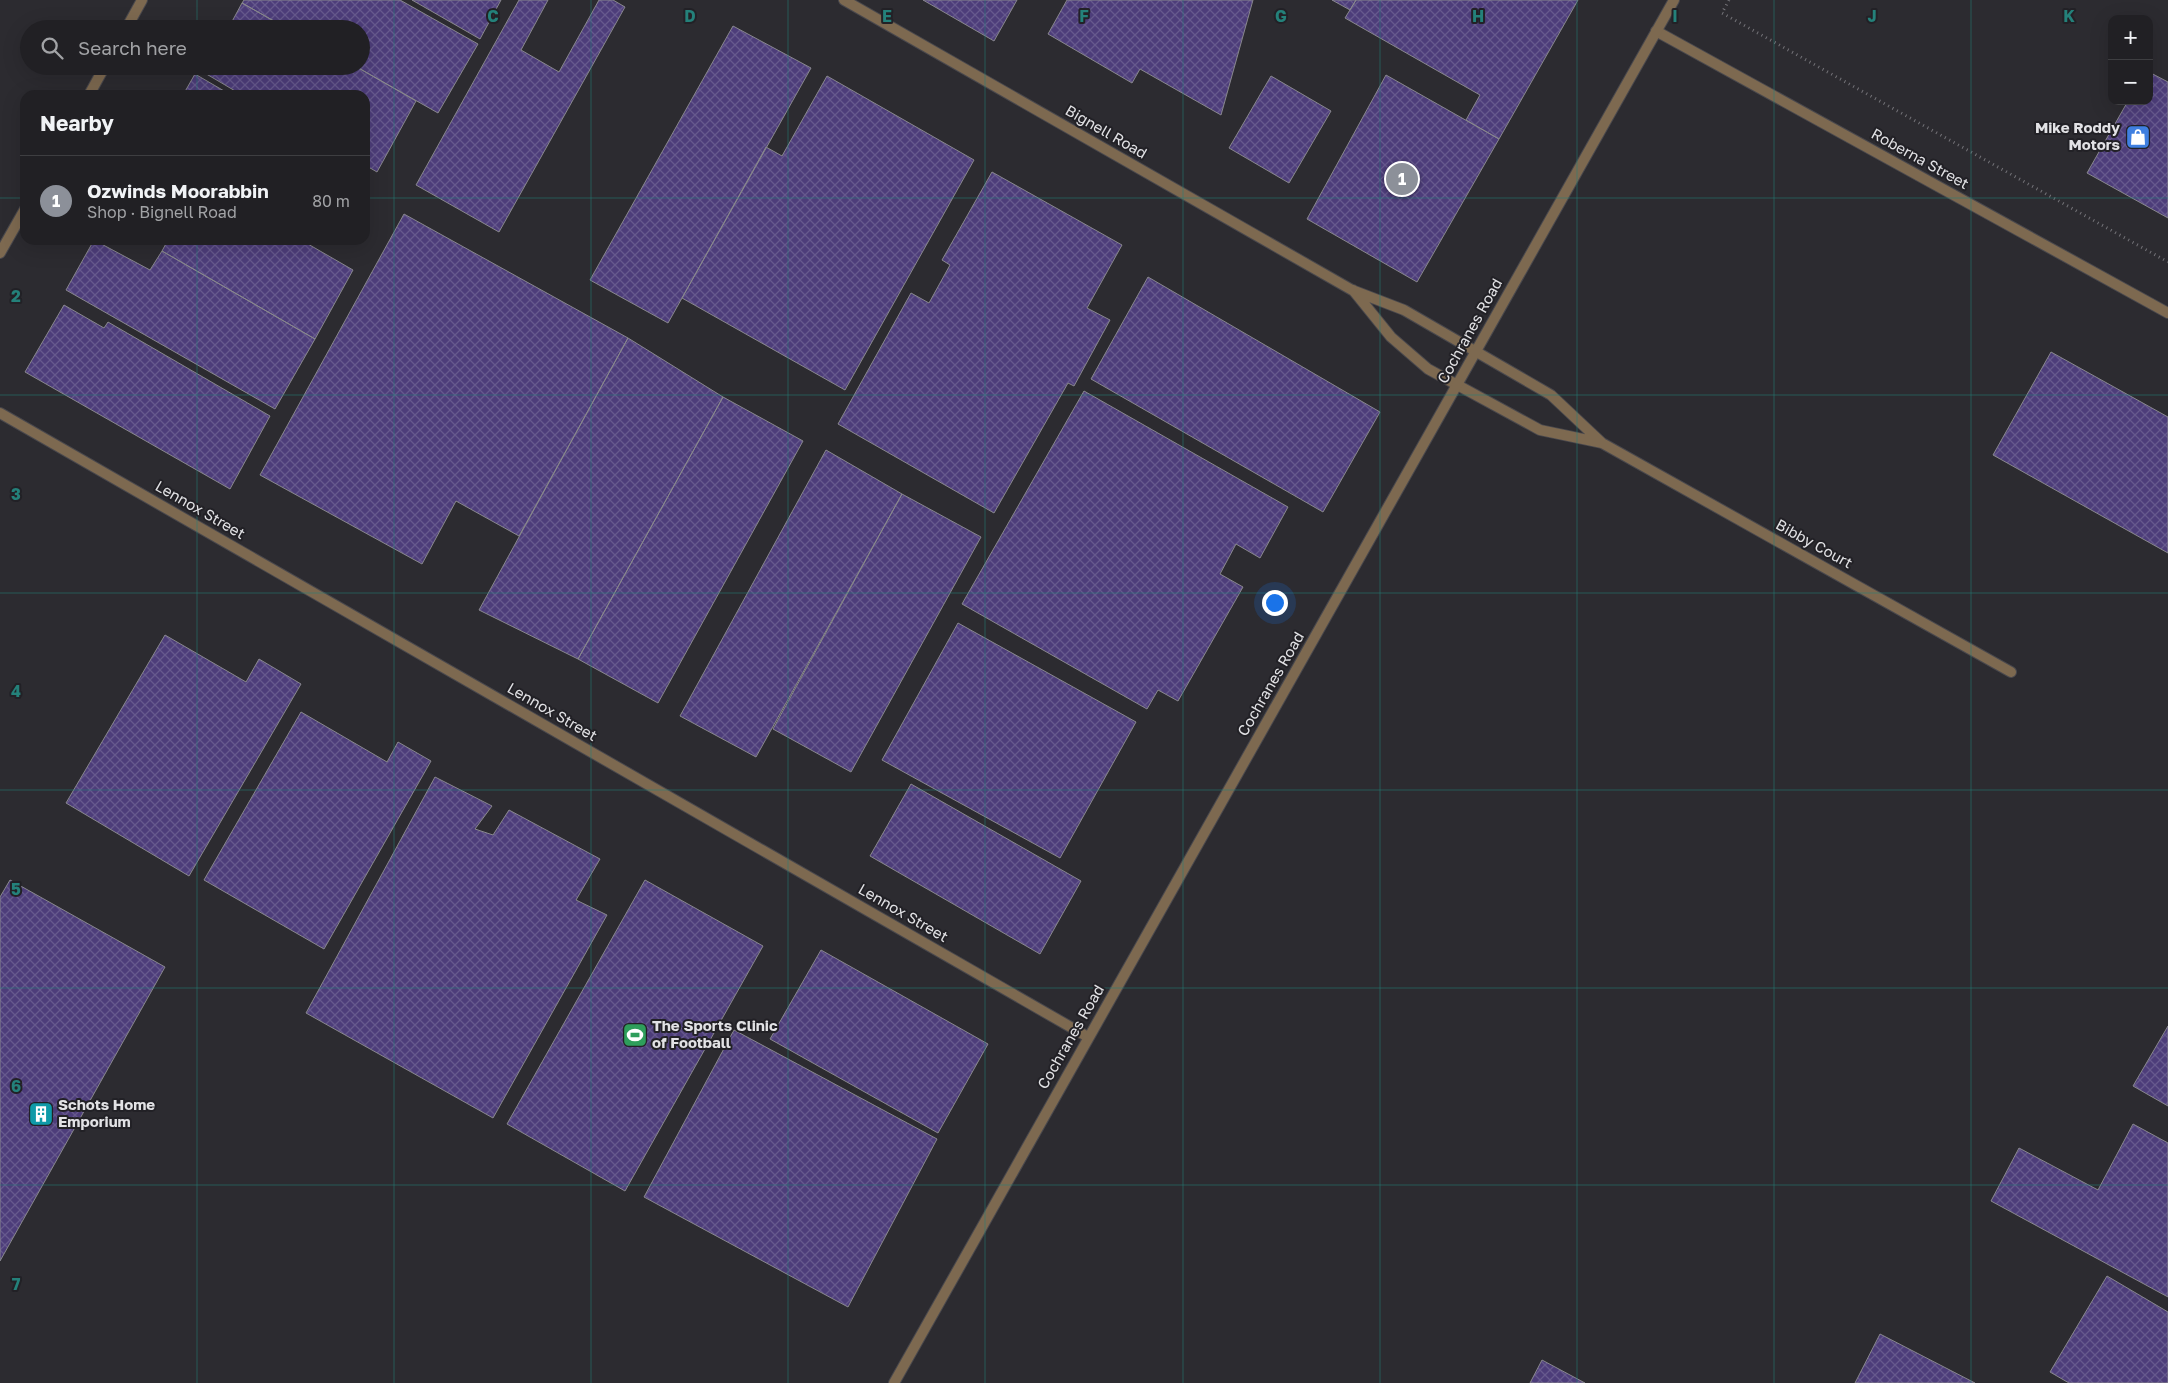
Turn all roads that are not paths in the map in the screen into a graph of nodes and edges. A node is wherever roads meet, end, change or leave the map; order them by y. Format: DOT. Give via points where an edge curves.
graph roads {
  1 [pos="142,0"];
  2 [pos="844,0"];
  3 [pos="1674,0"];
  4 [pos="131,20"];
  5 [pos="1656,31"];
  6 [pos="100,75"];
  7 [pos="92,90"];
  8 [pos="20,218"];
  9 [pos="0,253"];
  10 [pos="1352,290"];
  11 [pos="2168,313"];
  12 [pos="1476,350"];
  13 [pos="1457,386"];
  14 [pos="0,412"];
  15 [pos="1602,443"];
  16 [pos="2011,672"];
  17 [pos="1088,1037"];
  18 [pos="894,1383"];
  1 -- 4 [label="street"];
  2 -- 10 [label="street, Bignell Road"];
  3 -- 5 [label="street, Cochranes Road"];
  5 -- 11 [label="street, Roberna Street"];
  5 -- 12 [label="street, Cochranes Road"];
  6 -- 7 [label="street"];
  8 -- 9 [label="street"];
  10 -- 12 [label="street, Bignell Road" via="1397,307"];
  10 -- 13 [label="street, Bignell Road" via="1405,351"];
  12 -- 13 [label="street, Cochranes Road"];
  12 -- 15 [label="street, Bibby Court" via="1556,398"];
  13 -- 15 [label="street, Bibby Court" via="1540,430"];
  13 -- 17 [label="street, Cochranes Road"];
  14 -- 17 [label="street, Lennox Street"];
  15 -- 16 [label="street, Bibby Court"];
  17 -- 18 [label="street, Cochranes Road"];
}
